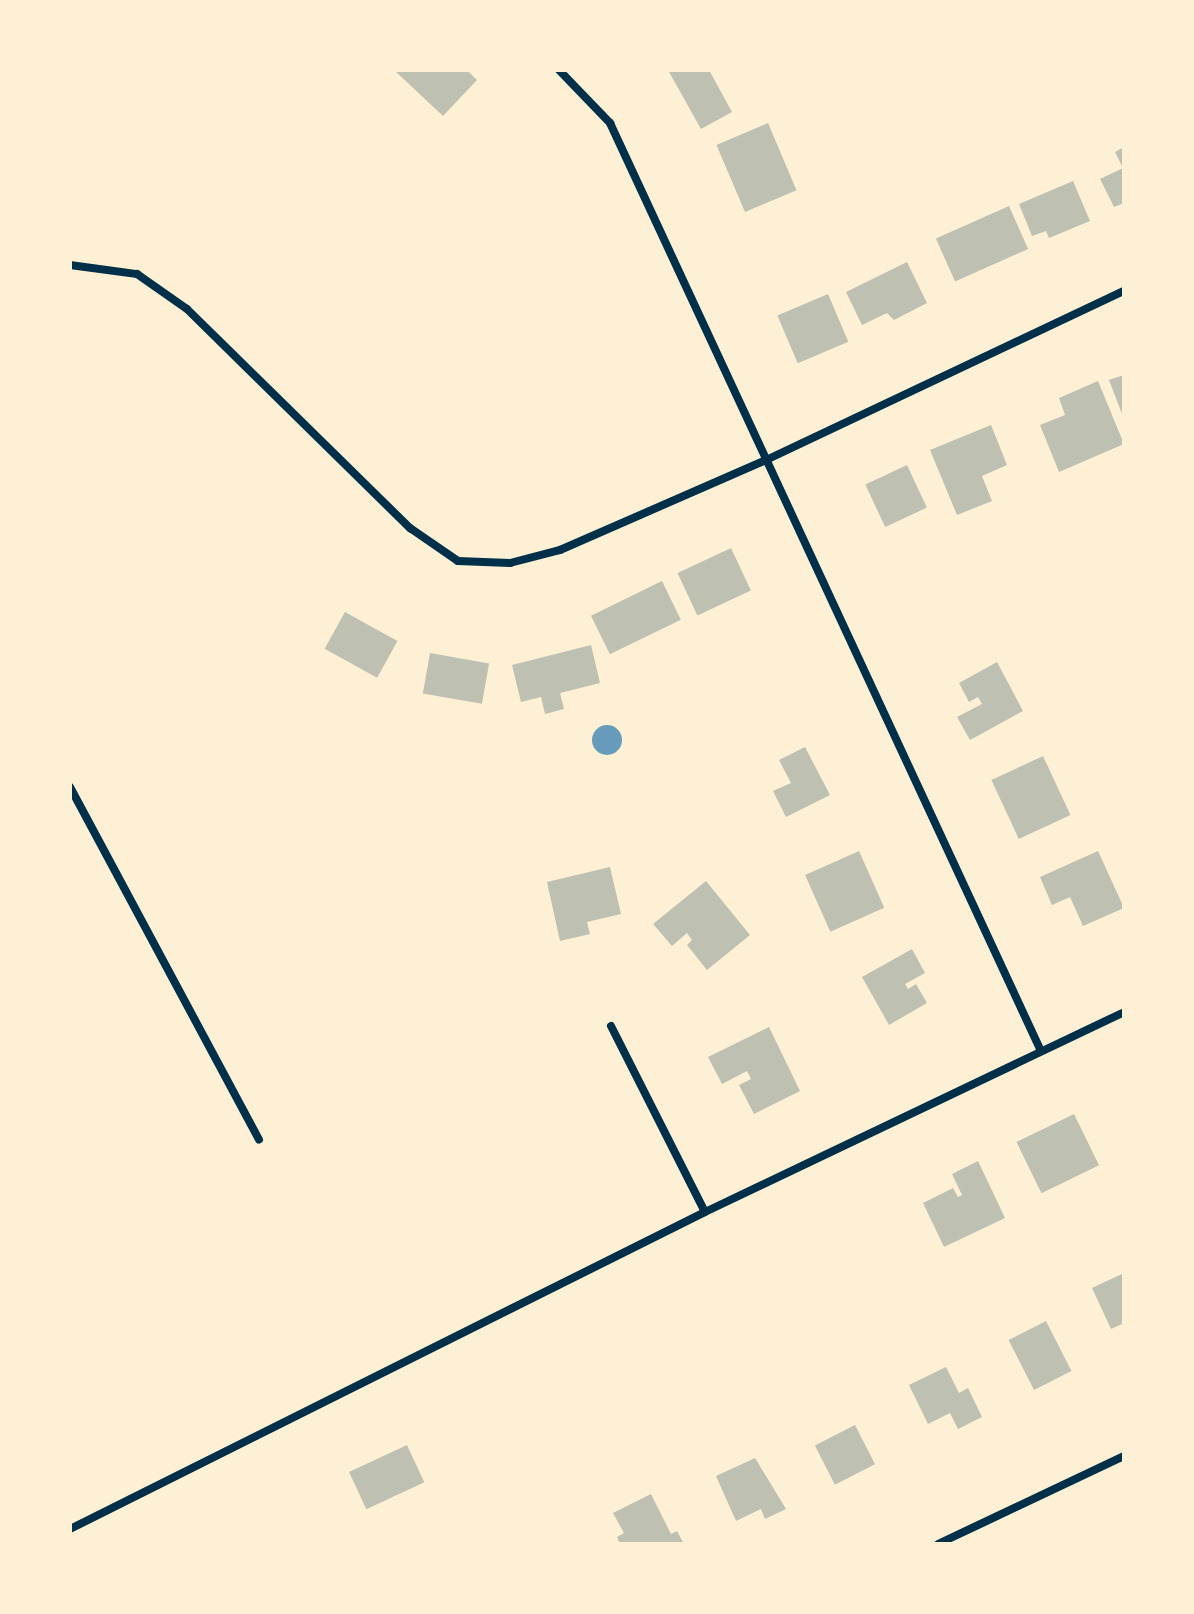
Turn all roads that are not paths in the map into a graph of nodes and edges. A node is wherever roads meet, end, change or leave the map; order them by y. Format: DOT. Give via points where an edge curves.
graph roads {
  1 [pos="559,70"];
  2 [pos="70,265"];
  3 [pos="1124,291"];
  4 [pos="764,461"];
  5 [pos="70,787"];
  6 [pos="1124,1012"];
  7 [pos="611,1026"];
  8 [pos="1041,1051"];
  9 [pos="259,1140"];
  10 [pos="705,1212"];
  11 [pos="1124,1456"];
  12 [pos="70,1529"];
  13 [pos="938,1544"];
  1 -- 4 [label="street" via="610,123"];
  2 -- 4 [label="street" via="137,274 187,309 410,528 458,561 510,563 560,550"];
  3 -- 4 [label="street"];
  4 -- 8 [label="street"];
  5 -- 9 [label="street"];
  6 -- 8 [label="street"];
  7 -- 10 [label="street"];
  8 -- 10 [label="street"];
  10 -- 12 [label="street"];
  11 -- 13 [label="street"];
}
